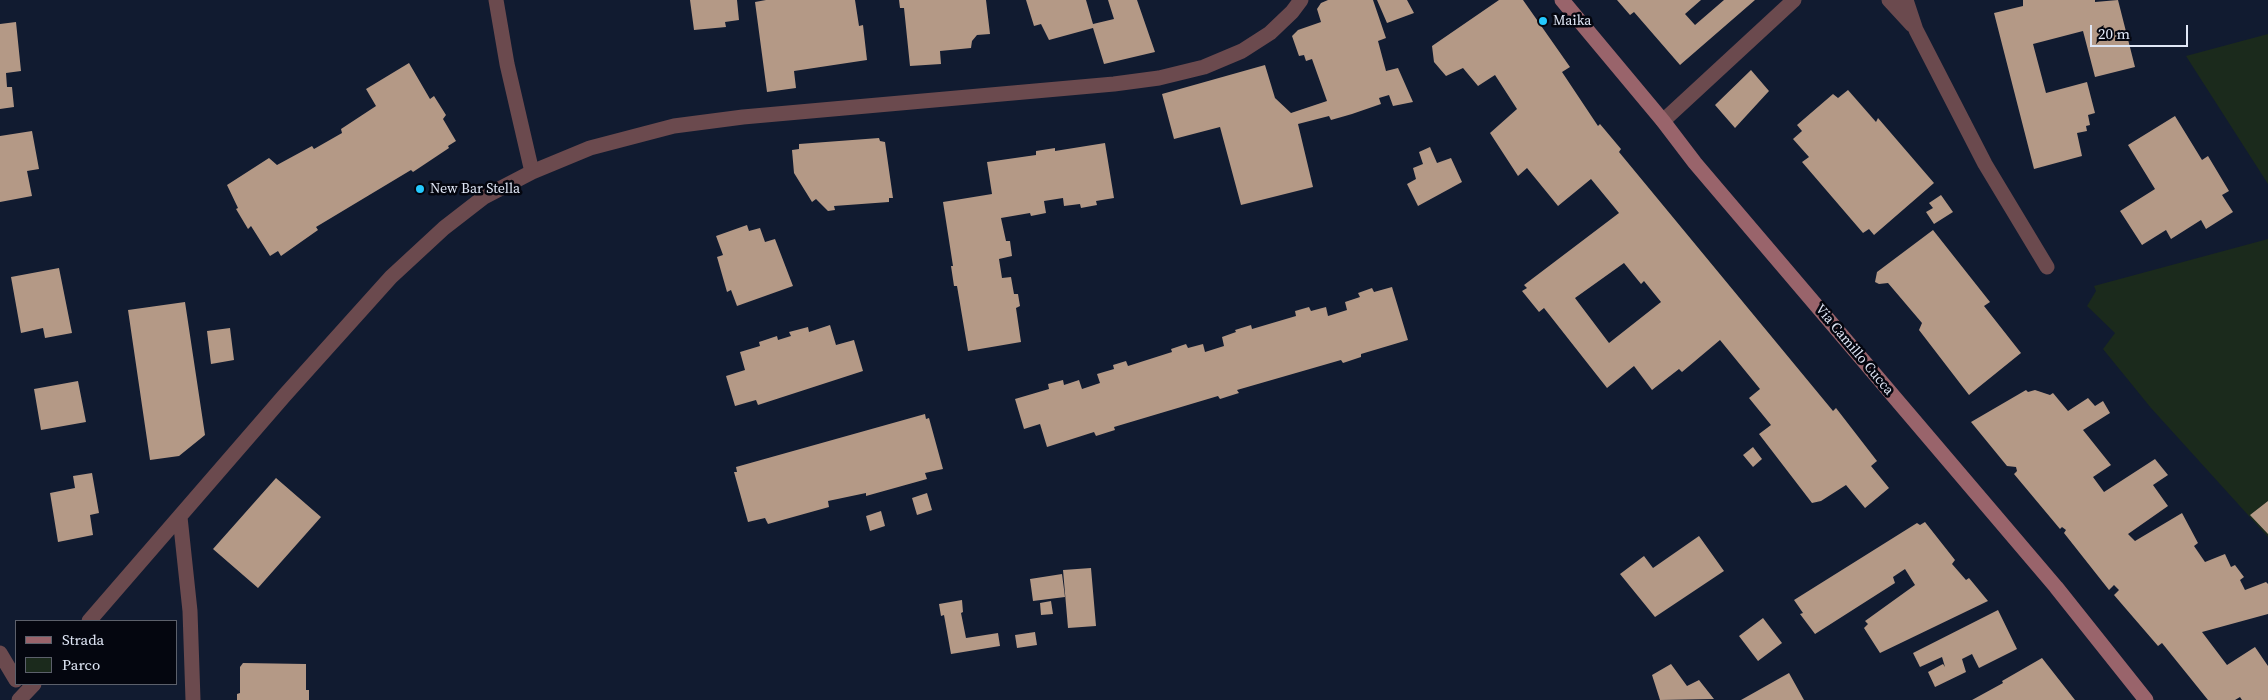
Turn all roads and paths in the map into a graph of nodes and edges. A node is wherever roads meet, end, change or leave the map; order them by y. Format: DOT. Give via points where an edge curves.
graph roads {
  1 [pos="496,0"];
  2 [pos="1301,0"];
  3 [pos="1562,0"];
  4 [pos="1889,0"];
  5 [pos="1906,0"];
  6 [pos="1794,1"];
  7 [pos="1916,30"];
  8 [pos="1663,121"];
  9 [pos="532,172"];
  10 [pos="2047,267"];
  11 [pos="180,517"];
  12 [pos="89,620"];
  13 [pos="0,653"];
  14 [pos="15,678"];
  15 [pos="193,700"];
  16 [pos="2146,700"];
  1 -- 9 [label="street"];
  2 -- 9 [label="street" via="1270,33 1242,51 1204,67 1159,78 674,126 590,148"];
  3 -- 8 [label="street, Via Camillo Cucca"];
  4 -- 7 [label="street"];
  5 -- 7 [label="street"];
  6 -- 8 [label="street"];
  7 -- 10 [label="street" via="1985,164"];
  8 -- 16 [label="street, Via Camillo Cucca" via="1695,163 2056,587"];
  9 -- 11 [label="street" via="484,197 391,276"];
  11 -- 12 [label="street"];
  11 -- 15 [label="street" via="190,611"];
  13 -- 14 [label="street"];
}
